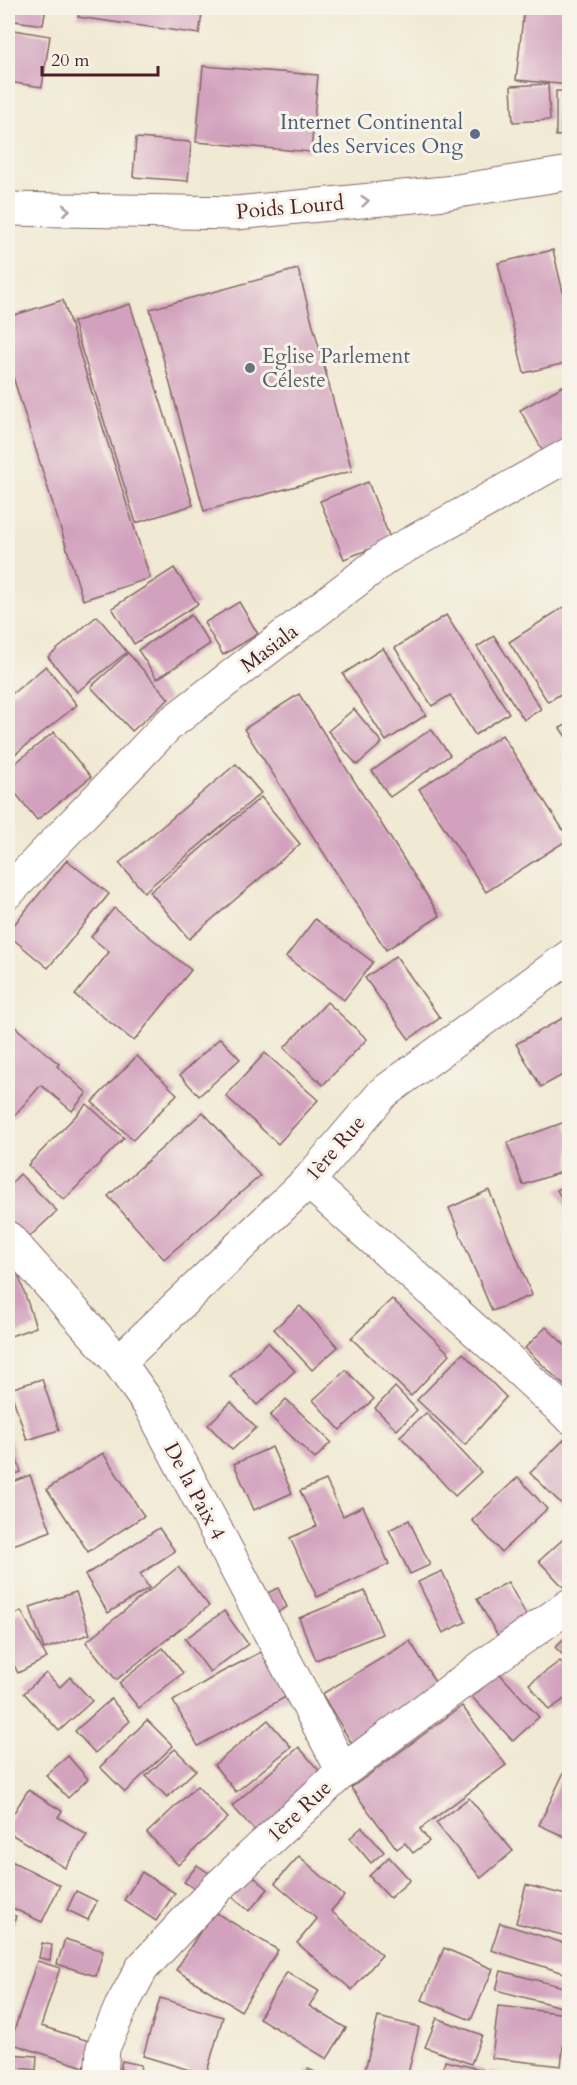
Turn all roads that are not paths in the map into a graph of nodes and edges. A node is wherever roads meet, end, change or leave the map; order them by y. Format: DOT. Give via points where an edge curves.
graph roads {
  1 [pos="570,173"];
  2 [pos="8,209"];
  3 [pos="570,454"];
  4 [pos="8,892"];
  5 [pos="570,956"];
  6 [pos="308,1181"];
  7 [pos="8,1238"];
  8 [pos="118,1362"];
  9 [pos="570,1418"];
  10 [pos="570,1605"];
  11 [pos="343,1771"];
  12 [pos="101,2078"];
  2 -- 1 [label="street, Poids Lourd, one-way" via="236,213 445,193"];
  3 -- 4 [label="street, Masiala" via="388,556 167,726"];
  5 -- 6 [label="street, 1ère Rue" via="383,1093"];
  6 -- 8 [label="street, 1ère Rue"];
  6 -- 9 [label="street"];
  7 -- 8 [label="street, De la Paix 4"];
  8 -- 11 [label="street, De la Paix 4" via="151,1407"];
  10 -- 11 [label="street, 1ère Rue"];
  11 -- 12 [label="street, 1ère Rue" via="215,1890 142,1968 103,2048"];
}
